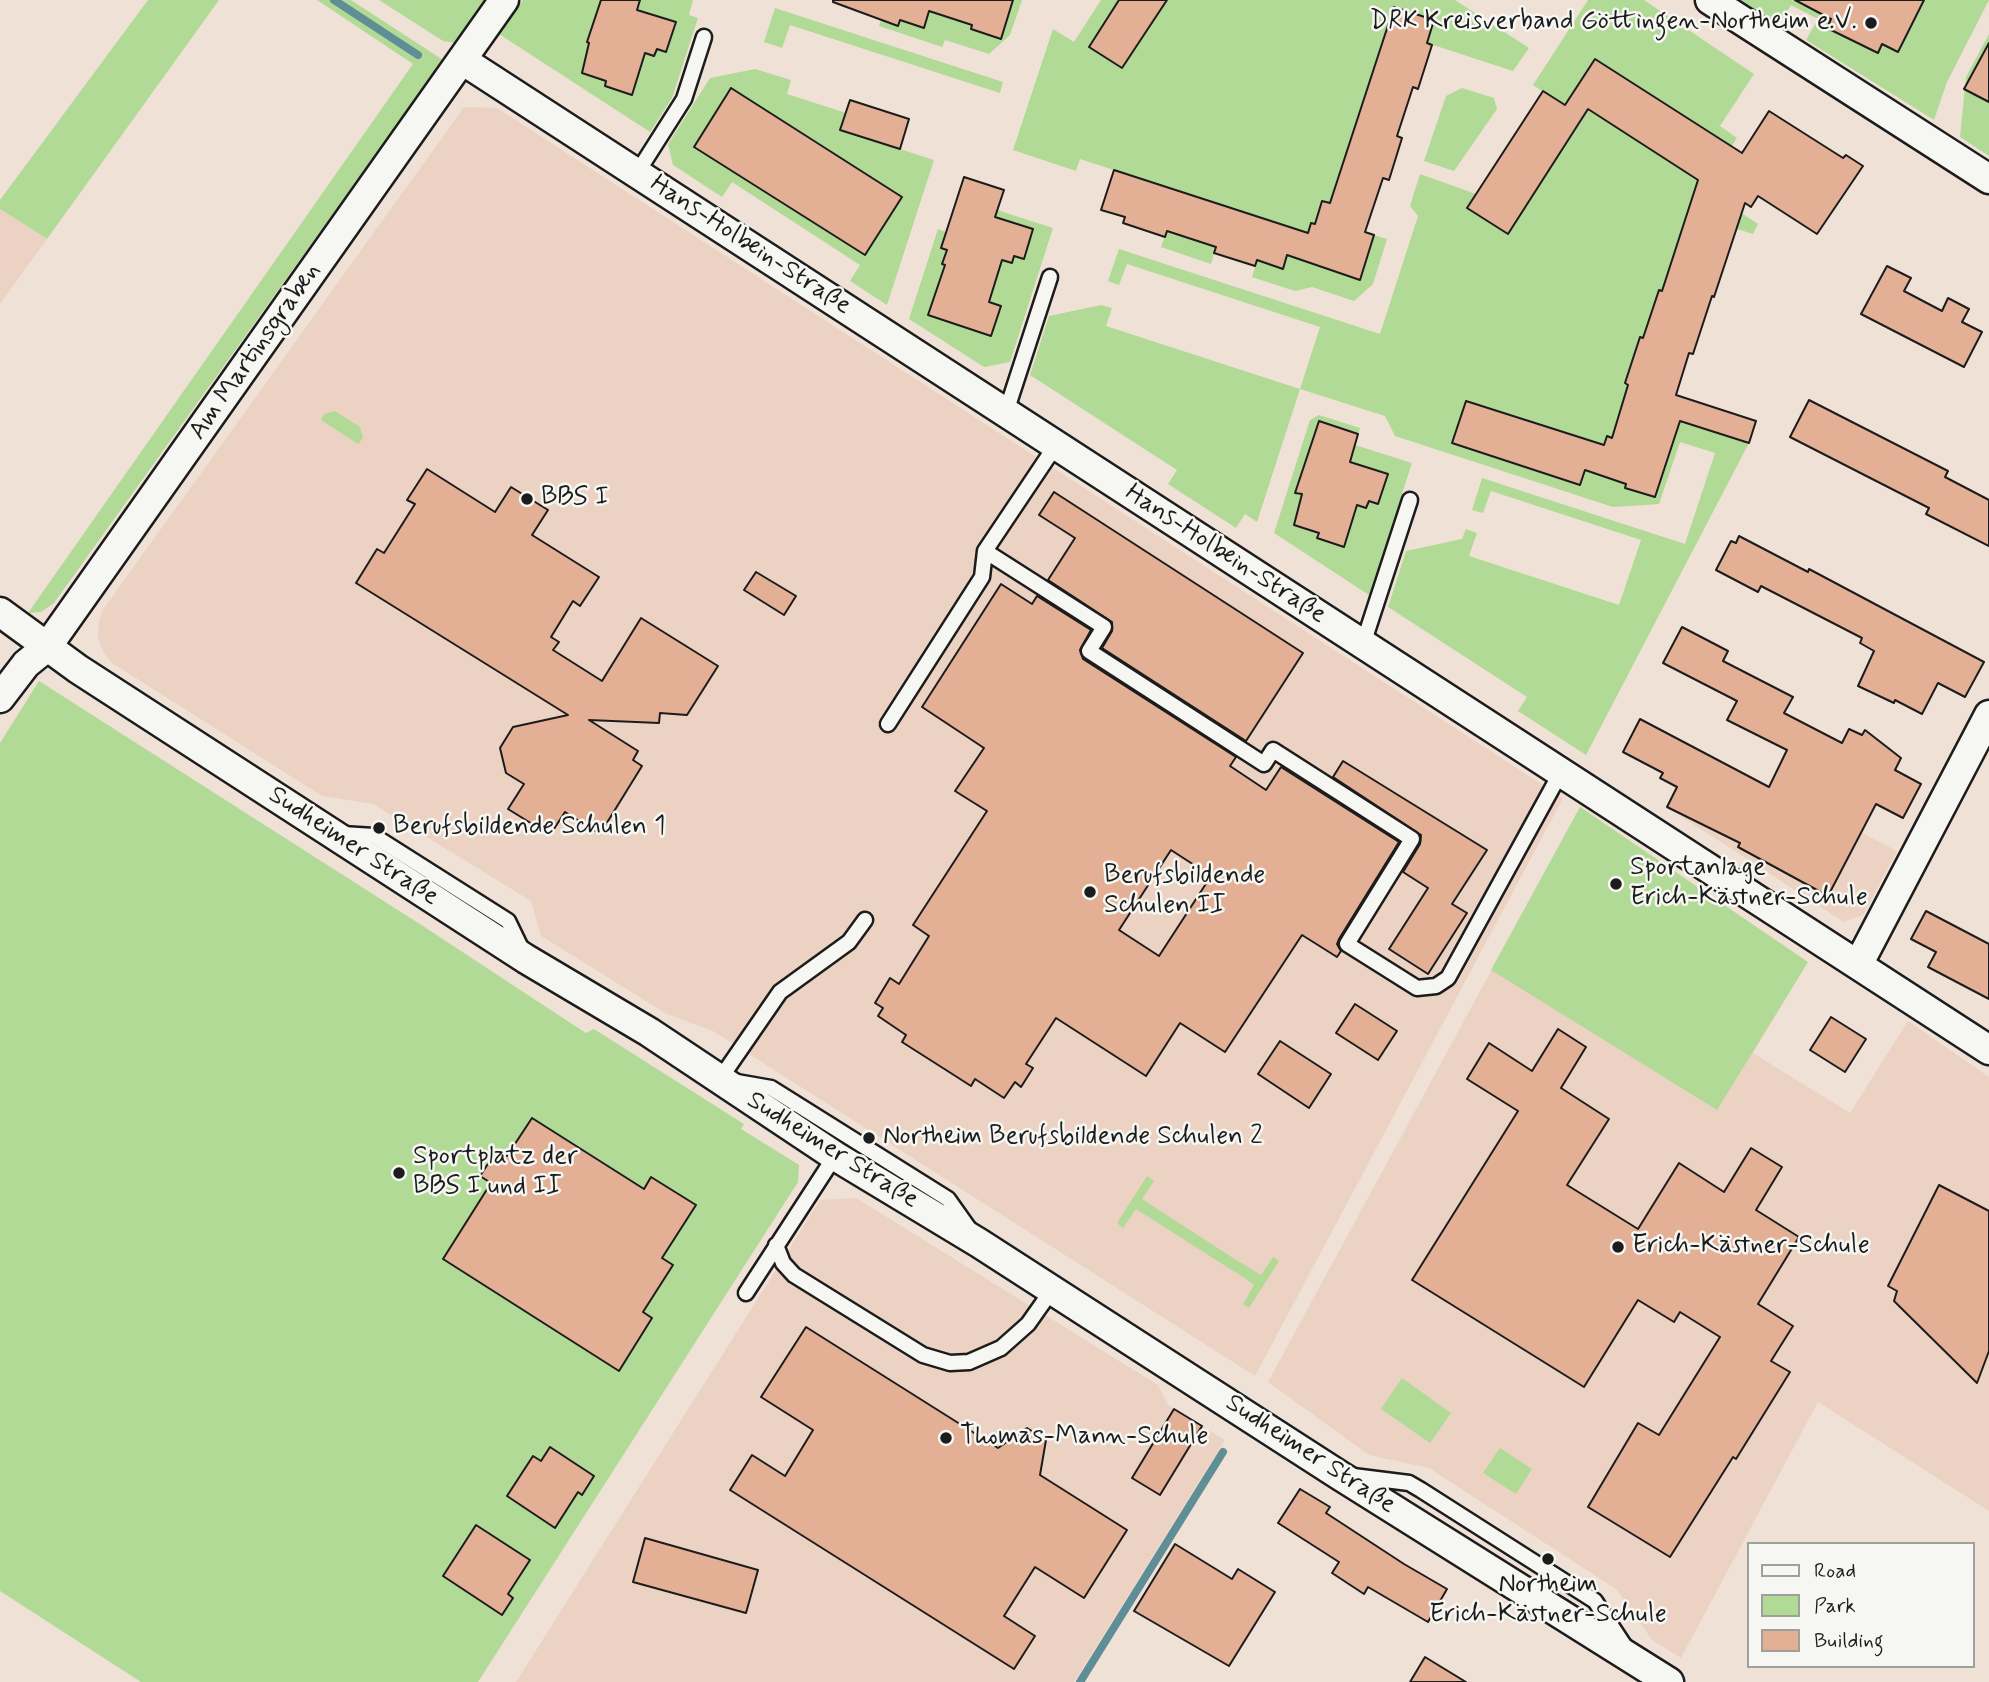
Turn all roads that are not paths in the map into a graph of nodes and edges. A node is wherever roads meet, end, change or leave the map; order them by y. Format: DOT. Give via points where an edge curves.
graph roads {
  1 [pos="504,0"];
  2 [pos="1710,0"];
  3 [pos="704,37"];
  4 [pos="462,60"];
  5 [pos="637,173"];
  6 [pos="1989,179"];
  7 [pos="1050,277"];
  8 [pos="1006,412"];
  9 [pos="1056,445"];
  10 [pos="1410,500"];
  11 [pos="985,551"];
  12 [pos="0,612"];
  13 [pos="1363,644"];
  14 [pos="47,647"];
  15 [pos="0,698"];
  16 [pos="1989,715"];
  17 [pos="888,724"];
  18 [pos="1561,772"];
  19 [pos="865,920"];
  20 [pos="1858,965"];
  21 [pos="1989,1050"];
  22 [pos="720,1079"];
  23 [pos="835,1156"];
  24 [pos="979,1242"];
  25 [pos="776,1245"];
  26 [pos="1052,1290"];
  27 [pos="746,1293"];
  28 [pos="1669,1682"];
  1 -- 4 [label="street, Am Martinsgraben"];
  2 -- 6 [label="street"];
  3 -- 5 [label="lane" via="684,99"];
  4 -- 5 [label="street, Hans-Holbein-Straße"];
  4 -- 14 [label="street, Am Martinsgraben"];
  5 -- 8 [label="street, Hans-Holbein-Straße"];
  7 -- 8 [label="lane"];
  8 -- 9 [label="street, Hans-Holbein-Straße"];
  9 -- 11 [label="lane"];
  9 -- 13 [label="street, Hans-Holbein-Straße"];
  10 -- 13 [label="lane"];
  11 -- 17 [label="lane" via="982,577"];
  11 -- 18 [label="lane" via="1104,627 1089,651 1264,764 1273,750 1412,839 1347,944 1417,988 1436,986 1448,978"];
  12 -- 14 [label="street, Sudheimer Straße"];
  13 -- 18 [label="street, Hans-Holbein-Straße"];
  14 -- 15 [label="street, Am Martinsgraben" via="26,664"];
  14 -- 22 [label="street, Sudheimer Straße" via="526,959"];
  16 -- 20 [label="street"];
  18 -- 20 [label="street, Hans-Holbein-Straße"];
  19 -- 22 [label="lane" via="849,943 780,992"];
  20 -- 21 [label="street, Hans-Holbein-Straße"];
  22 -- 23 [label="street, Sudheimer Straße"];
  22 -- 24 [label="lane" via="771,1088 948,1199"];
  23 -- 24 [label="street, Sudheimer Straße"];
  23 -- 25 [label="lane"];
  24 -- 26 [label="street, Sudheimer Straße"];
  25 -- 26 [label="lane" via="794,1276 923,1355 950,1363 969,1362 1001,1348 1028,1324"];
  25 -- 27 [label="lane"];
  26 -- 28 [label="street, Sudheimer Straße" via="1339,1475 1510,1565"];
}
